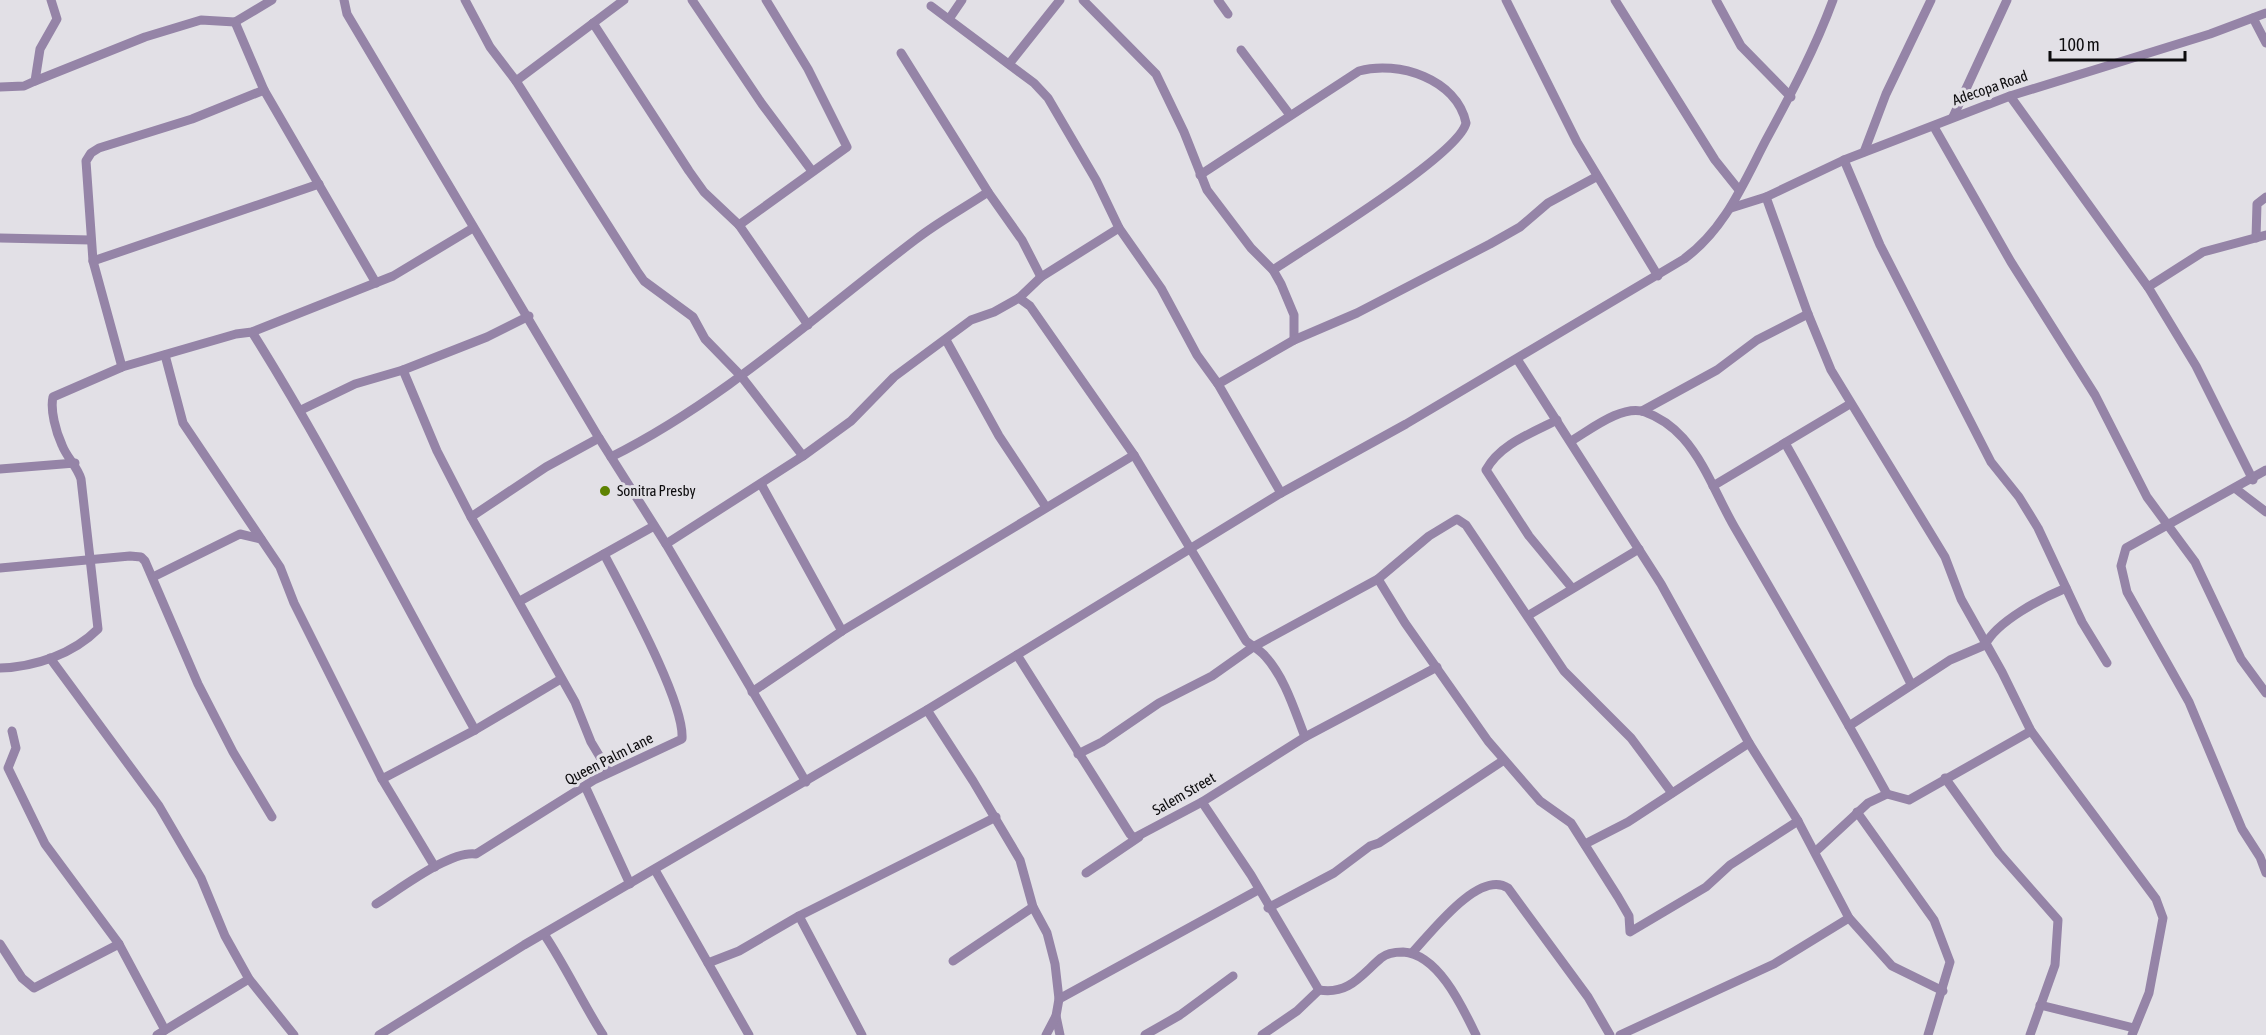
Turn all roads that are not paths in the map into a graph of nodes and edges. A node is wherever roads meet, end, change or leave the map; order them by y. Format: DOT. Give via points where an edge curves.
graph roads {
  1 [pos="51,0"];
  2 [pos="272,0"];
  3 [pos="344,0"];
  4 [pos="465,0"];
  5 [pos="624,0"];
  6 [pos="692,0"];
  7 [pos="766,0"];
  8 [pos="962,0"];
  9 [pos="1060,0"];
  10 [pos="1083,0"];
  11 [pos="1218,0"];
  12 [pos="1506,0"];
  13 [pos="1615,0"];
  14 [pos="1716,0"];
  15 [pos="1833,0"];
  16 [pos="1931,0"];
  17 [pos="2007,0"];
  18 [pos="931,6"];
  19 [pos="2266,13"];
  20 [pos="1228,14"];
  21 [pos="2253,18"];
  22 [pos="949,19"];
  23 [pos="235,22"];
  24 [pos="594,23"];
  25 [pos="2266,43"];
  26 [pos="1241,50"];
  27 [pos="901,53"];
  28 [pos="1009,64"];
  29 [pos="35,81"];
  30 [pos="516,81"];
  31 [pos="0,87"];
  32 [pos="264,90"];
  33 [pos="2010,96"];
  34 [pos="1791,97"];
  35 [pos="1290,115"];
  36 [pos="1953,117"];
  37 [pos="1934,127"];
  38 [pos="1864,152"];
  39 [pos="1844,160"];
  40 [pos="812,171"];
  41 [pos="1200,175"];
  42 [pos="1596,177"];
  43 [pos="319,184"];
  44 [pos="1739,190"];
  45 [pos="988,192"];
  46 [pos="1766,197"];
  47 [pos="2266,198"];
  48 [pos="1731,208"];
  49 [pos="739,225"];
  50 [pos="473,228"];
  51 [pos="1119,228"];
  52 [pos="2266,235"];
  53 [pos="0,238"];
  54 [pos="2256,238"];
  55 [pos="91,240"];
  56 [pos="93,261"];
  57 [pos="1273,270"];
  58 [pos="1658,276"];
  59 [pos="1041,277"];
  60 [pos="376,283"];
  61 [pos="2148,287"];
  62 [pos="1019,298"];
  63 [pos="1808,314"];
  64 [pos="529,316"];
  65 [pos="808,325"];
  66 [pos="252,332"];
  67 [pos="946,340"];
  68 [pos="1294,340"];
  69 [pos="165,355"];
  70 [pos="1517,359"];
  71 [pos="122,367"];
  72 [pos="403,370"];
  73 [pos="741,376"];
  74 [pos="1218,384"];
  75 [pos="1850,404"];
  76 [pos="301,410"];
  77 [pos="1642,411"];
  78 [pos="1557,420"];
  79 [pos="599,438"];
  80 [pos="1571,441"];
  81 [pos="1785,443"];
  82 [pos="1134,455"];
  83 [pos="803,456"];
  84 [pos="611,457"];
  85 [pos="75,463"];
  86 [pos="0,469"];
  87 [pos="2266,470"];
  88 [pos="2253,480"];
  89 [pos="761,484"];
  90 [pos="1713,486"];
  91 [pos="2236,489"];
  92 [pos="1281,493"];
  93 [pos="1046,507"];
  94 [pos="2266,512"];
  95 [pos="244,514"];
  96 [pos="471,517"];
  97 [pos="2169,523"];
  98 [pos="654,526"];
  99 [pos="240,534"];
  100 [pos="261,539"];
  101 [pos="666,544"];
  102 [pos="1191,547"];
  103 [pos="1639,549"];
  104 [pos="604,554"];
  105 [pos="89,561"];
  106 [pos="0,568"];
  107 [pos="153,577"];
  108 [pos="1378,579"];
  109 [pos="1572,588"];
  110 [pos="2066,588"];
  111 [pos="520,601"];
  112 [pos="1528,615"];
  113 [pos="842,630"];
  114 [pos="1985,645"];
  115 [pos="1253,647"];
  116 [pos="1017,655"];
  117 [pos="50,658"];
  118 [pos="2107,663"];
  119 [pos="1437,667"];
  120 [pos="0,668"];
  121 [pos="561,679"];
  122 [pos="1911,684"];
  123 [pos="752,692"];
  124 [pos="2266,693"];
  125 [pos="927,710"];
  126 [pos="1849,726"];
  127 [pos="475,730"];
  128 [pos="12,731"];
  129 [pos="2031,731"];
  130 [pos="1305,737"];
  131 [pos="1749,743"];
  132 [pos="1078,754"];
  133 [pos="1504,760"];
  134 [pos="609,772"];
  135 [pos="1945,778"];
  136 [pos="382,780"];
  137 [pos="806,783"];
  138 [pos="585,786"];
  139 [pos="1672,793"];
  140 [pos="1887,794"];
  141 [pos="1202,802"];
  142 [pos="1857,812"];
  143 [pos="272,817"];
  144 [pos="996,817"];
  145 [pos="1798,820"];
  146 [pos="1141,836"];
  147 [pos="1585,844"];
  148 [pos="1815,852"];
  149 [pos="2263,853"];
  150 [pos="435,867"];
  151 [pos="655,870"];
  152 [pos="1086,873"];
  153 [pos="2266,873"];
  154 [pos="630,884"];
  155 [pos="1258,890"];
  156 [pos="376,904"];
  157 [pos="1033,906"];
  158 [pos="1268,908"];
  159 [pos="799,916"];
  160 [pos="1850,918"];
  161 [pos="544,934"];
  162 [pos="0,944"];
  163 [pos="119,944"];
  164 [pos="1412,953"];
  165 [pos="953,962"];
  166 [pos="708,963"];
  167 [pos="1233,976"];
  168 [pos="249,979"];
  169 [pos="1319,990"];
  170 [pos="1943,991"];
  171 [pos="1059,999"];
  172 [pos="2040,1005"];
  173 [pos="1056,1016"];
  174 [pos="2133,1031"];
  175 [pos="161,1033"];
  176 [pos="294,1035"];
  177 [pos="379,1035"];
  178 [pos="603,1035"];
  179 [pos="749,1035"];
  180 [pos="862,1035"];
  181 [pos="1046,1035"];
  182 [pos="1060,1035"];
  183 [pos="1145,1035"];
  184 [pos="1262,1035"];
  185 [pos="1476,1035"];
  186 [pos="1610,1035"];
  187 [pos="1620,1035"];
  188 [pos="1928,1035"];
  189 [pos="2030,1035"];
  1 -- 29 [label="street" via="57,19 40,49"];
  2 -- 23 [label="street"];
  3 -- 50 [label="street" via="347,14"];
  4 -- 30 [label="street" via="490,47"];
  5 -- 24 [label="street"];
  6 -- 40 [label="street"];
  7 -- 40 [label="street" via="808,69 847,147"];
  8 -- 22 [label="street"];
  9 -- 28 [label="street"];
  10 -- 41 [label="street" via="1156,74"];
  11 -- 20 [label="street"];
  12 -- 42 [label="street"];
  13 -- 44 [label="street" via="1715,160"];
  14 -- 34 [label="street" via="1741,46"];
  15 -- 34 [label="street"];
  16 -- 38 [label="street" via="1886,94"];
  17 -- 36 [label="street"];
  18 -- 22 [label="street"];
  19 -- 21 [label="street, Adecopa Road"];
  21 -- 25 [label="street"];
  21 -- 33 [label="street, Adecopa Road"];
  22 -- 28 [label="street"];
  23 -- 29 [label="street" via="201,20 145,37"];
  23 -- 32 [label="street"];
  24 -- 30 [label="street"];
  24 -- 49 [label="street" via="704,192"];
  26 -- 35 [label="street"];
  27 -- 45 [label="street"];
  28 -- 51 [label="street" via="1048,98"];
  29 -- 31 [label="street" via="24,86"];
  30 -- 73 [label="street" via="640,276 693,317 705,339"];
  32 -- 43 [label="street"];
  32 -- 55 [label="street" via="91,153 86,172"];
  33 -- 36 [label="street, Adecopa Road"];
  33 -- 61 [label="street"];
  34 -- 44 [label="street"];
  35 -- 41 [label="street"];
  35 -- 57 [label="street" via="1359,71 1376,66 1393,67 1443,85 1467,123 1461,136 1428,164"];
  36 -- 37 [label="street, Adecopa Road"];
  37 -- 38 [label="street, Adecopa Road"];
  37 -- 97 [label="street" via="2094,395 2147,497"];
  38 -- 39 [label="street, Adecopa Road"];
  39 -- 46 [label="street, Adecopa Road"];
  39 -- 110 [label="street" via="1880,245 1959,402 1991,462 2038,528"];
  40 -- 49 [label="street"];
  41 -- 57 [label="street" via="1220,209"];
  42 -- 58 [label="street"];
  42 -- 68 [label="street" via="1548,203 1520,227 1490,244 1357,313"];
  43 -- 56 [label="street"];
  43 -- 60 [label="street"];
  44 -- 48 [label="street"];
  45 -- 59 [label="street" via="1022,240"];
  45 -- 65 [label="street" via="917,238"];
  46 -- 48 [label="street, Adecopa Road"];
  46 -- 63 [label="street"];
  47 -- 54 [label="street" via="2257,204"];
  48 -- 58 [label="street" via="1699,248"];
  49 -- 65 [label="street"];
  50 -- 60 [label="street"];
  50 -- 64 [label="street"];
  51 -- 59 [label="street"];
  51 -- 74 [label="street" via="1161,288 1197,355"];
  52 -- 54 [label="street"];
  53 -- 55 [label="street"];
  54 -- 61 [label="street" via="2203,252"];
  55 -- 56 [label="street"];
  56 -- 71 [label="street"];
  57 -- 68 [label="street" via="1294,315"];
  58 -- 70 [label="street"];
  59 -- 62 [label="street"];
  60 -- 66 [label="street"];
  61 -- 88 [label="street" via="2196,366"];
  62 -- 67 [label="street" via="971,320"];
  62 -- 82 [label="street" via="1030,306"];
  63 -- 75 [label="street"];
  63 -- 77 [label="street" via="1757,340 1717,369"];
  64 -- 72 [label="street"];
  64 -- 79 [label="street"];
  65 -- 73 [label="street"];
  66 -- 69 [label="street"];
  66 -- 76 [label="street"];
  67 -- 83 [label="street" via="894,377 851,421"];
  67 -- 93 [label="street" via="999,436"];
  68 -- 74 [label="street"];
  69 -- 71 [label="street"];
  69 -- 95 [label="street" via="183,423"];
  70 -- 78 [label="street"];
  70 -- 92 [label="street"];
  71 -- 85 [label="street" via="53,397 51,405 62,447"];
  72 -- 76 [label="street" via="354,384"];
  72 -- 96 [label="street"];
  73 -- 83 [label="street"];
  73 -- 84 [label="street" via="676,421"];
  74 -- 92 [label="street"];
  75 -- 81 [label="street"];
  75 -- 114 [label="street" via="1945,557"];
  76 -- 127 [label="street"];
  77 -- 80 [label="street" via="1624,413"];
  77 -- 90 [label="street" via="1656,416 1683,438"];
  78 -- 80 [label="street"];
  78 -- 109 [label="street" via="1507,447 1493,457 1486,470 1529,536"];
  79 -- 84 [label="street"];
  79 -- 96 [label="street" via="538,472"];
  80 -- 103 [label="street" via="1607,504"];
  81 -- 90 [label="street"];
  81 -- 122 [label="street" via="1836,532"];
  82 -- 93 [label="street"];
  82 -- 102 [label="street"];
  83 -- 89 [label="street"];
  84 -- 98 [label="street"];
  85 -- 86 [label="street"];
  85 -- 105 [label="street" via="81,479"];
  87 -- 88 [label="street"];
  88 -- 91 [label="street"];
  89 -- 101 [label="street"];
  89 -- 113 [label="street"];
  90 -- 126 [label="street"];
  91 -- 94 [label="street"];
  91 -- 97 [label="street"];
  92 -- 102 [label="street"];
  93 -- 113 [label="street"];
  95 -- 99 [label="street"];
  95 -- 100 [label="street"];
  96 -- 111 [label="street"];
  97 -- 124 [label="street" via="2195,562 2241,659"];
  97 -- 149 [label="street" via="2126,548 2121,566 2123,581 2149,636 2190,702 2242,829"];
  98 -- 101 [label="street"];
  98 -- 104 [label="street"];
  99 -- 100 [label="street"];
  99 -- 107 [label="street"];
  100 -- 136 [label="street" via="280,567"];
  101 -- 123 [label="street"];
  102 -- 115 [label="street" via="1234,623"];
  102 -- 116 [label="street"];
  103 -- 109 [label="street"];
  103 -- 131 [label="street"];
  104 -- 111 [label="street"];
  104 -- 134 [label="street, Queen Palm Lane" via="654,654 682,732 682,739 674,744"];
  105 -- 106 [label="street"];
  105 -- 107 [label="street" via="141,557"];
  105 -- 117 [label="street" via="98,628 88,638"];
  107 -- 143 [label="street" via="198,684"];
  108 -- 112 [label="street" via="1450,521 1461,520"];
  108 -- 115 [label="street"];
  108 -- 119 [label="street"];
  109 -- 112 [label="street"];
  110 -- 114 [label="street" via="2025,609 1989,637"];
  110 -- 118 [label="street"];
  111 -- 121 [label="street"];
  112 -- 139 [label="street" via="1564,671 1631,738"];
  113 -- 123 [label="street"];
  114 -- 122 [label="street" via="1950,660"];
  114 -- 129 [label="street"];
  115 -- 130 [label="street" via="1264,654 1280,680"];
  115 -- 132 [label="street" via="1212,676"];
  116 -- 125 [label="street"];
  116 -- 132 [label="street"];
  117 -- 120 [label="street"];
  117 -- 168 [label="street" via="159,806 201,878 225,936"];
  119 -- 130 [label="street, Salem Street"];
  119 -- 133 [label="street"];
  121 -- 127 [label="street"];
  121 -- 134 [label="street"];
  122 -- 126 [label="street"];
  123 -- 137 [label="street"];
  125 -- 137 [label="street"];
  125 -- 144 [label="street"];
  126 -- 140 [label="street"];
  127 -- 136 [label="street"];
  128 -- 163 [label="street" via="16,748 8,766 21,798 45,843"];
  129 -- 135 [label="street"];
  129 -- 174 [label="street" via="2156,899 2163,918 2148,993"];
  130 -- 141 [label="street, Salem Street"];
  131 -- 139 [label="street"];
  131 -- 145 [label="street"];
  132 -- 146 [label="street" via="1130,834 1134,838"];
  133 -- 147 [label="street" via="1540,801 1571,823"];
  133 -- 158 [label="street" via="1334,873"];
  134 -- 138 [label="street, Queen Palm Lane"];
  135 -- 140 [label="street" via="1909,800"];
  135 -- 172 [label="street" via="1999,853 2058,920 2055,964"];
  136 -- 150 [label="street"];
  137 -- 151 [label="street"];
  138 -- 150 [label="street, Queen Palm Lane" via="476,854 469,853"];
  138 -- 154 [label="street"];
  139 -- 147 [label="street"];
  140 -- 142 [label="street"];
  141 -- 146 [label="street, Salem Street"];
  141 -- 155 [label="street"];
  142 -- 148 [label="street"];
  142 -- 170 [label="street" via="1938,929 1950,962"];
  144 -- 157 [label="street" via="1020,860"];
  144 -- 159 [label="street"];
  145 -- 147 [label="street" via="1730,865 1706,887 1630,932 1629,916"];
  145 -- 148 [label="street"];
  146 -- 152 [label="street, Salem Street"];
  148 -- 160 [label="street"];
  149 -- 153 [label="street"];
  150 -- 156 [label="street, Queen Palm Lane"];
  151 -- 154 [label="street"];
  151 -- 166 [label="street"];
  154 -- 161 [label="street"];
  155 -- 158 [label="street"];
  155 -- 171 [label="street"];
  157 -- 165 [label="street"];
  157 -- 171 [label="street" via="1047,933"];
  158 -- 169 [label="street"];
  159 -- 166 [label="street" via="759,941"];
  159 -- 180 [label="street"];
  160 -- 170 [label="street" via="1893,966"];
  160 -- 187 [label="street" via="1774,964"];
  161 -- 177 [label="street"];
  161 -- 178 [label="street"];
  162 -- 163 [label="street" via="22,978 34,988"];
  163 -- 175 [label="street"];
  164 -- 169 [label="street" via="1395,952 1383,957 1354,984 1330,992"];
  164 -- 185 [label="street" via="1435,965"];
  164 -- 186 [label="street" via="1459,904 1486,885 1502,884 1588,997"];
  166 -- 179 [label="street"];
  167 -- 183 [label="street"];
  168 -- 175 [label="street"];
  168 -- 176 [label="street"];
  169 -- 184 [label="street"];
  170 -- 188 [label="street"];
  171 -- 173 [label="street"];
  172 -- 174 [label="street"];
  172 -- 189 [label="street"];
  173 -- 181 [label="street"];
  173 -- 182 [label="street"];
}
